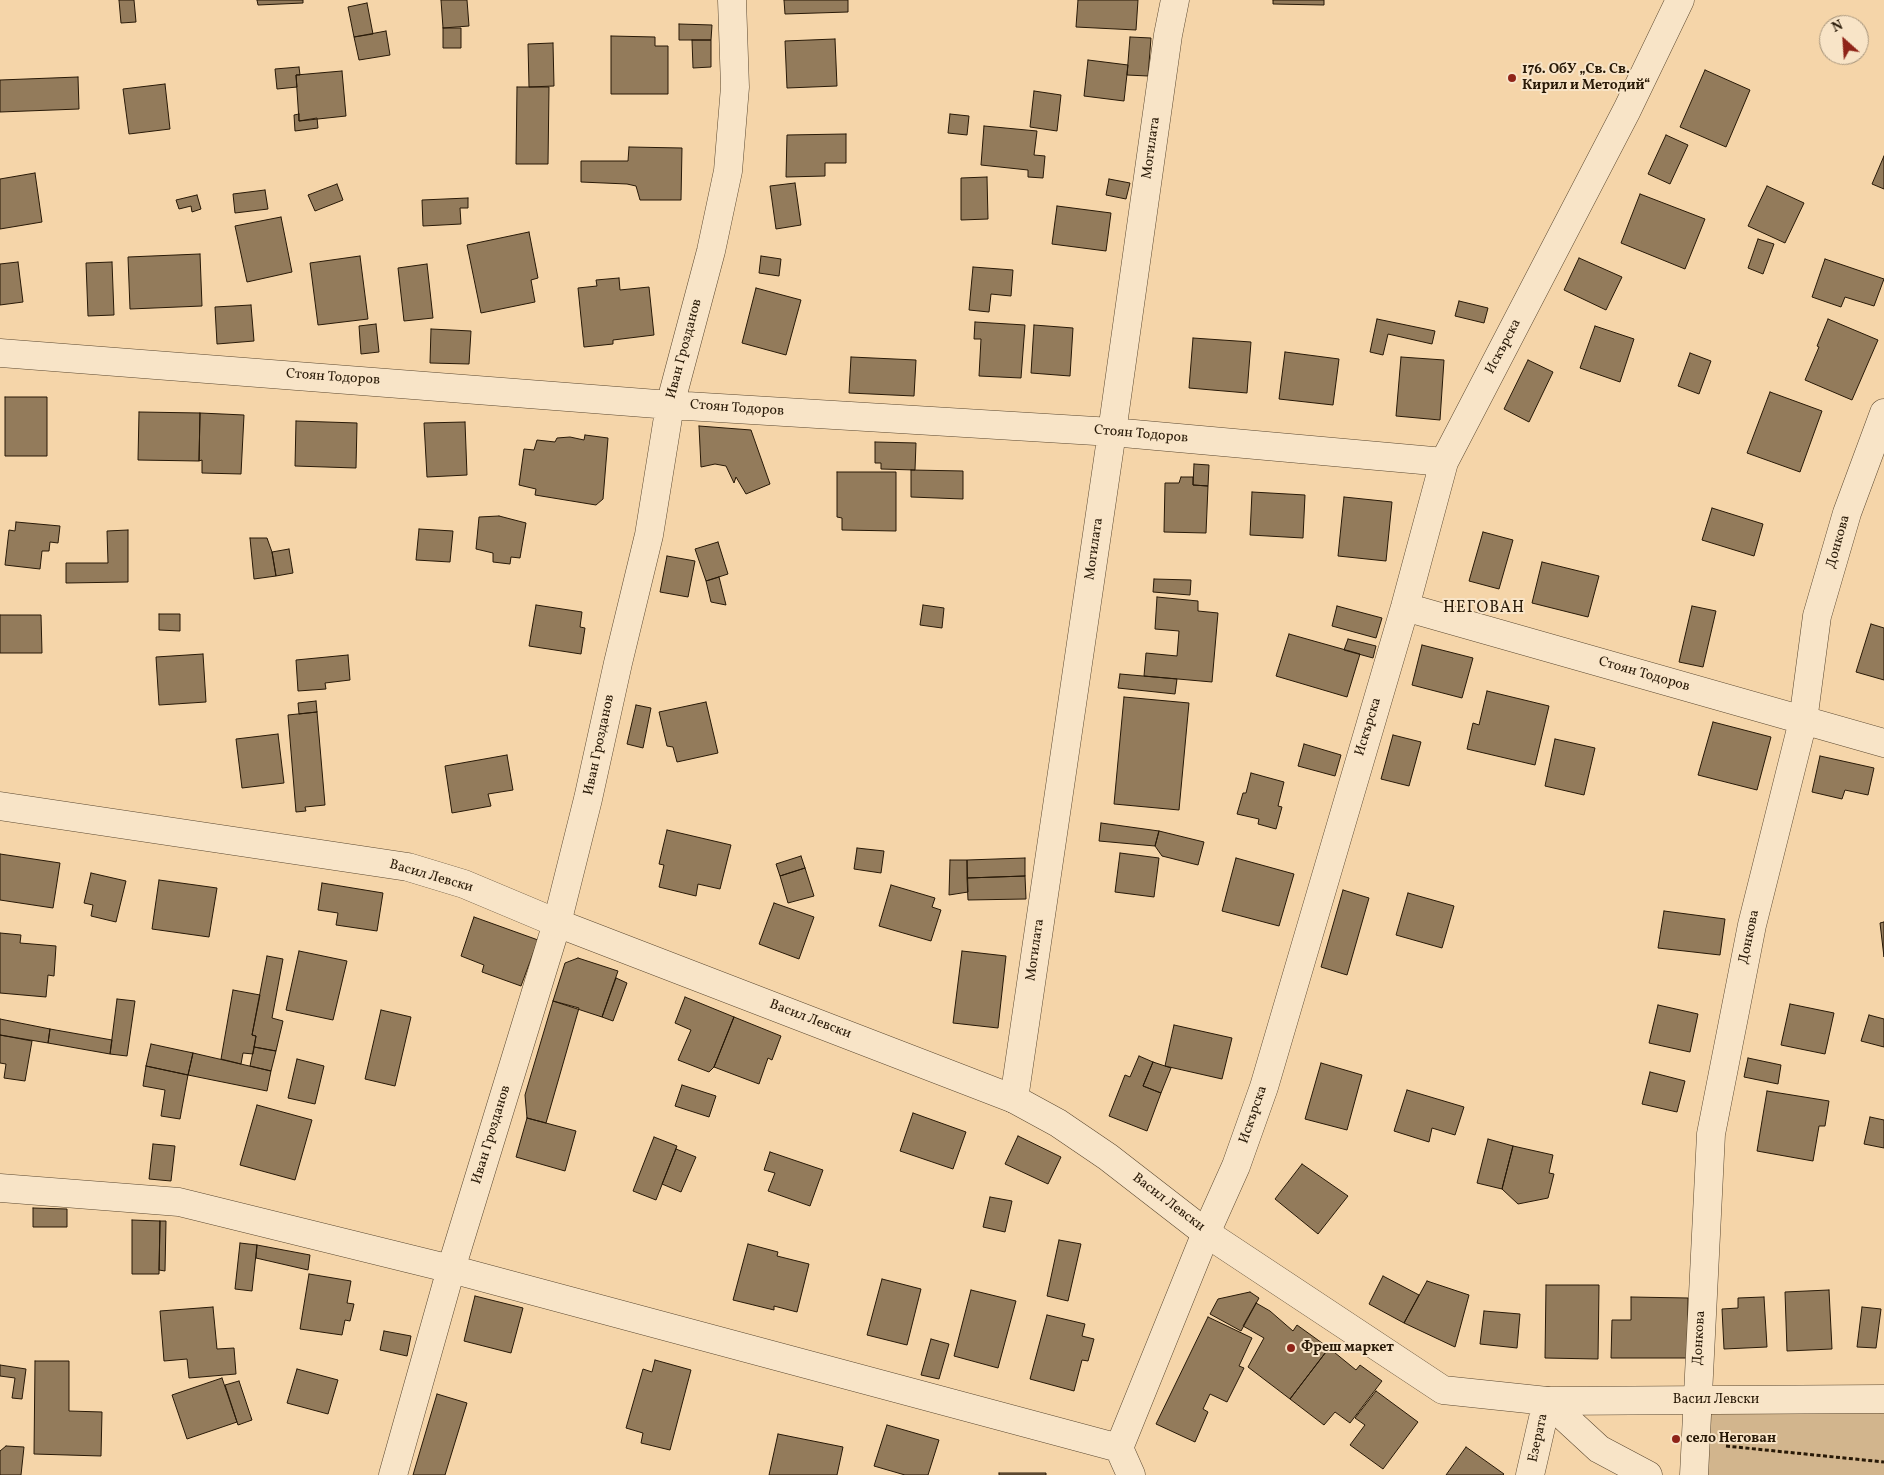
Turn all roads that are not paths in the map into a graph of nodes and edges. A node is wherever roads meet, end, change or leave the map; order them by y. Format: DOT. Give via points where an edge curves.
graph roads {
  1 [pos="732,0"];
  2 [pos="1175,0"];
  3 [pos="1680,0"];
  4 [pos="0,353"];
  5 [pos="670,404"];
  6 [pos="1884,413"];
  7 [pos="1112,432"];
  8 [pos="1444,462"];
  9 [pos="1405,607"];
  10 [pos="1803,720"];
  11 [pos="1884,743"];
  12 [pos="0,806"];
  13 [pos="557,923"];
  14 [pos="1014,1099"];
  15 [pos="0,1188"];
  16 [pos="1206,1232"];
  17 [pos="451,1269"];
  18 [pos="1884,1399"];
  19 [pos="1547,1401"];
  20 [pos="1697,1401"];
  21 [pos="1119,1448"];
  22 [pos="393,1475"];
  23 [pos="1131,1475"];
  24 [pos="1530,1475"];
  25 [pos="1648,1475"];
  26 [pos="1694,1475"];
  1 -- 5 [label="street, Иван Грозданов" via="735,87 728,172 711,251"];
  2 -- 7 [label="street, Могилата"];
  3 -- 8 [label="street, Искърска" via="1628,110"];
  4 -- 5 [label="street, Стоян Тодоров"];
  5 -- 7 [label="street, Стоян Тодоров"];
  5 -- 13 [label="street, Иван Грозданов" via="649,536"];
  6 -- 10 [label="street, Донкова" via="1847,513 1817,616"];
  7 -- 8 [label="street, Стоян Тодоров"];
  7 -- 14 [label="street, Могилата"];
  8 -- 9 [label="street, Искърска"];
  9 -- 10 [label="street, Стоян Тодоров"];
  9 -- 16 [label="street, Искърска" via="1264,1088 1236,1166"];
  10 -- 11 [label="street, Стоян Тодоров"];
  10 -- 20 [label="street, Донкова" via="1752,925 1711,1134"];
  12 -- 13 [label="street, Васил Левски" via="408,867 464,884"];
  13 -- 14 [label="street, Васил Левски"];
  13 -- 17 [label="street, Иван Грозданов"];
  14 -- 16 [label="street, Васил Левски" via="1108,1157"];
  15 -- 17 [label="street" via="179,1202"];
  16 -- 19 [label="street, Васил Левски" via="1443,1390"];
  16 -- 21 [label="street, Искърска"];
  17 -- 21 [label="street"];
  17 -- 22 [label="street, Иван Грозданов"];
  18 -- 20 [label="street, Васил Левски"];
  19 -- 20 [label="street, Васил Левски"];
  19 -- 24 [label="street, Езерата"];
  19 -- 25 [label="street" via="1599,1449"];
  20 -- 26 [label="street, Донкова"];
  21 -- 23 [label="street"];
}
